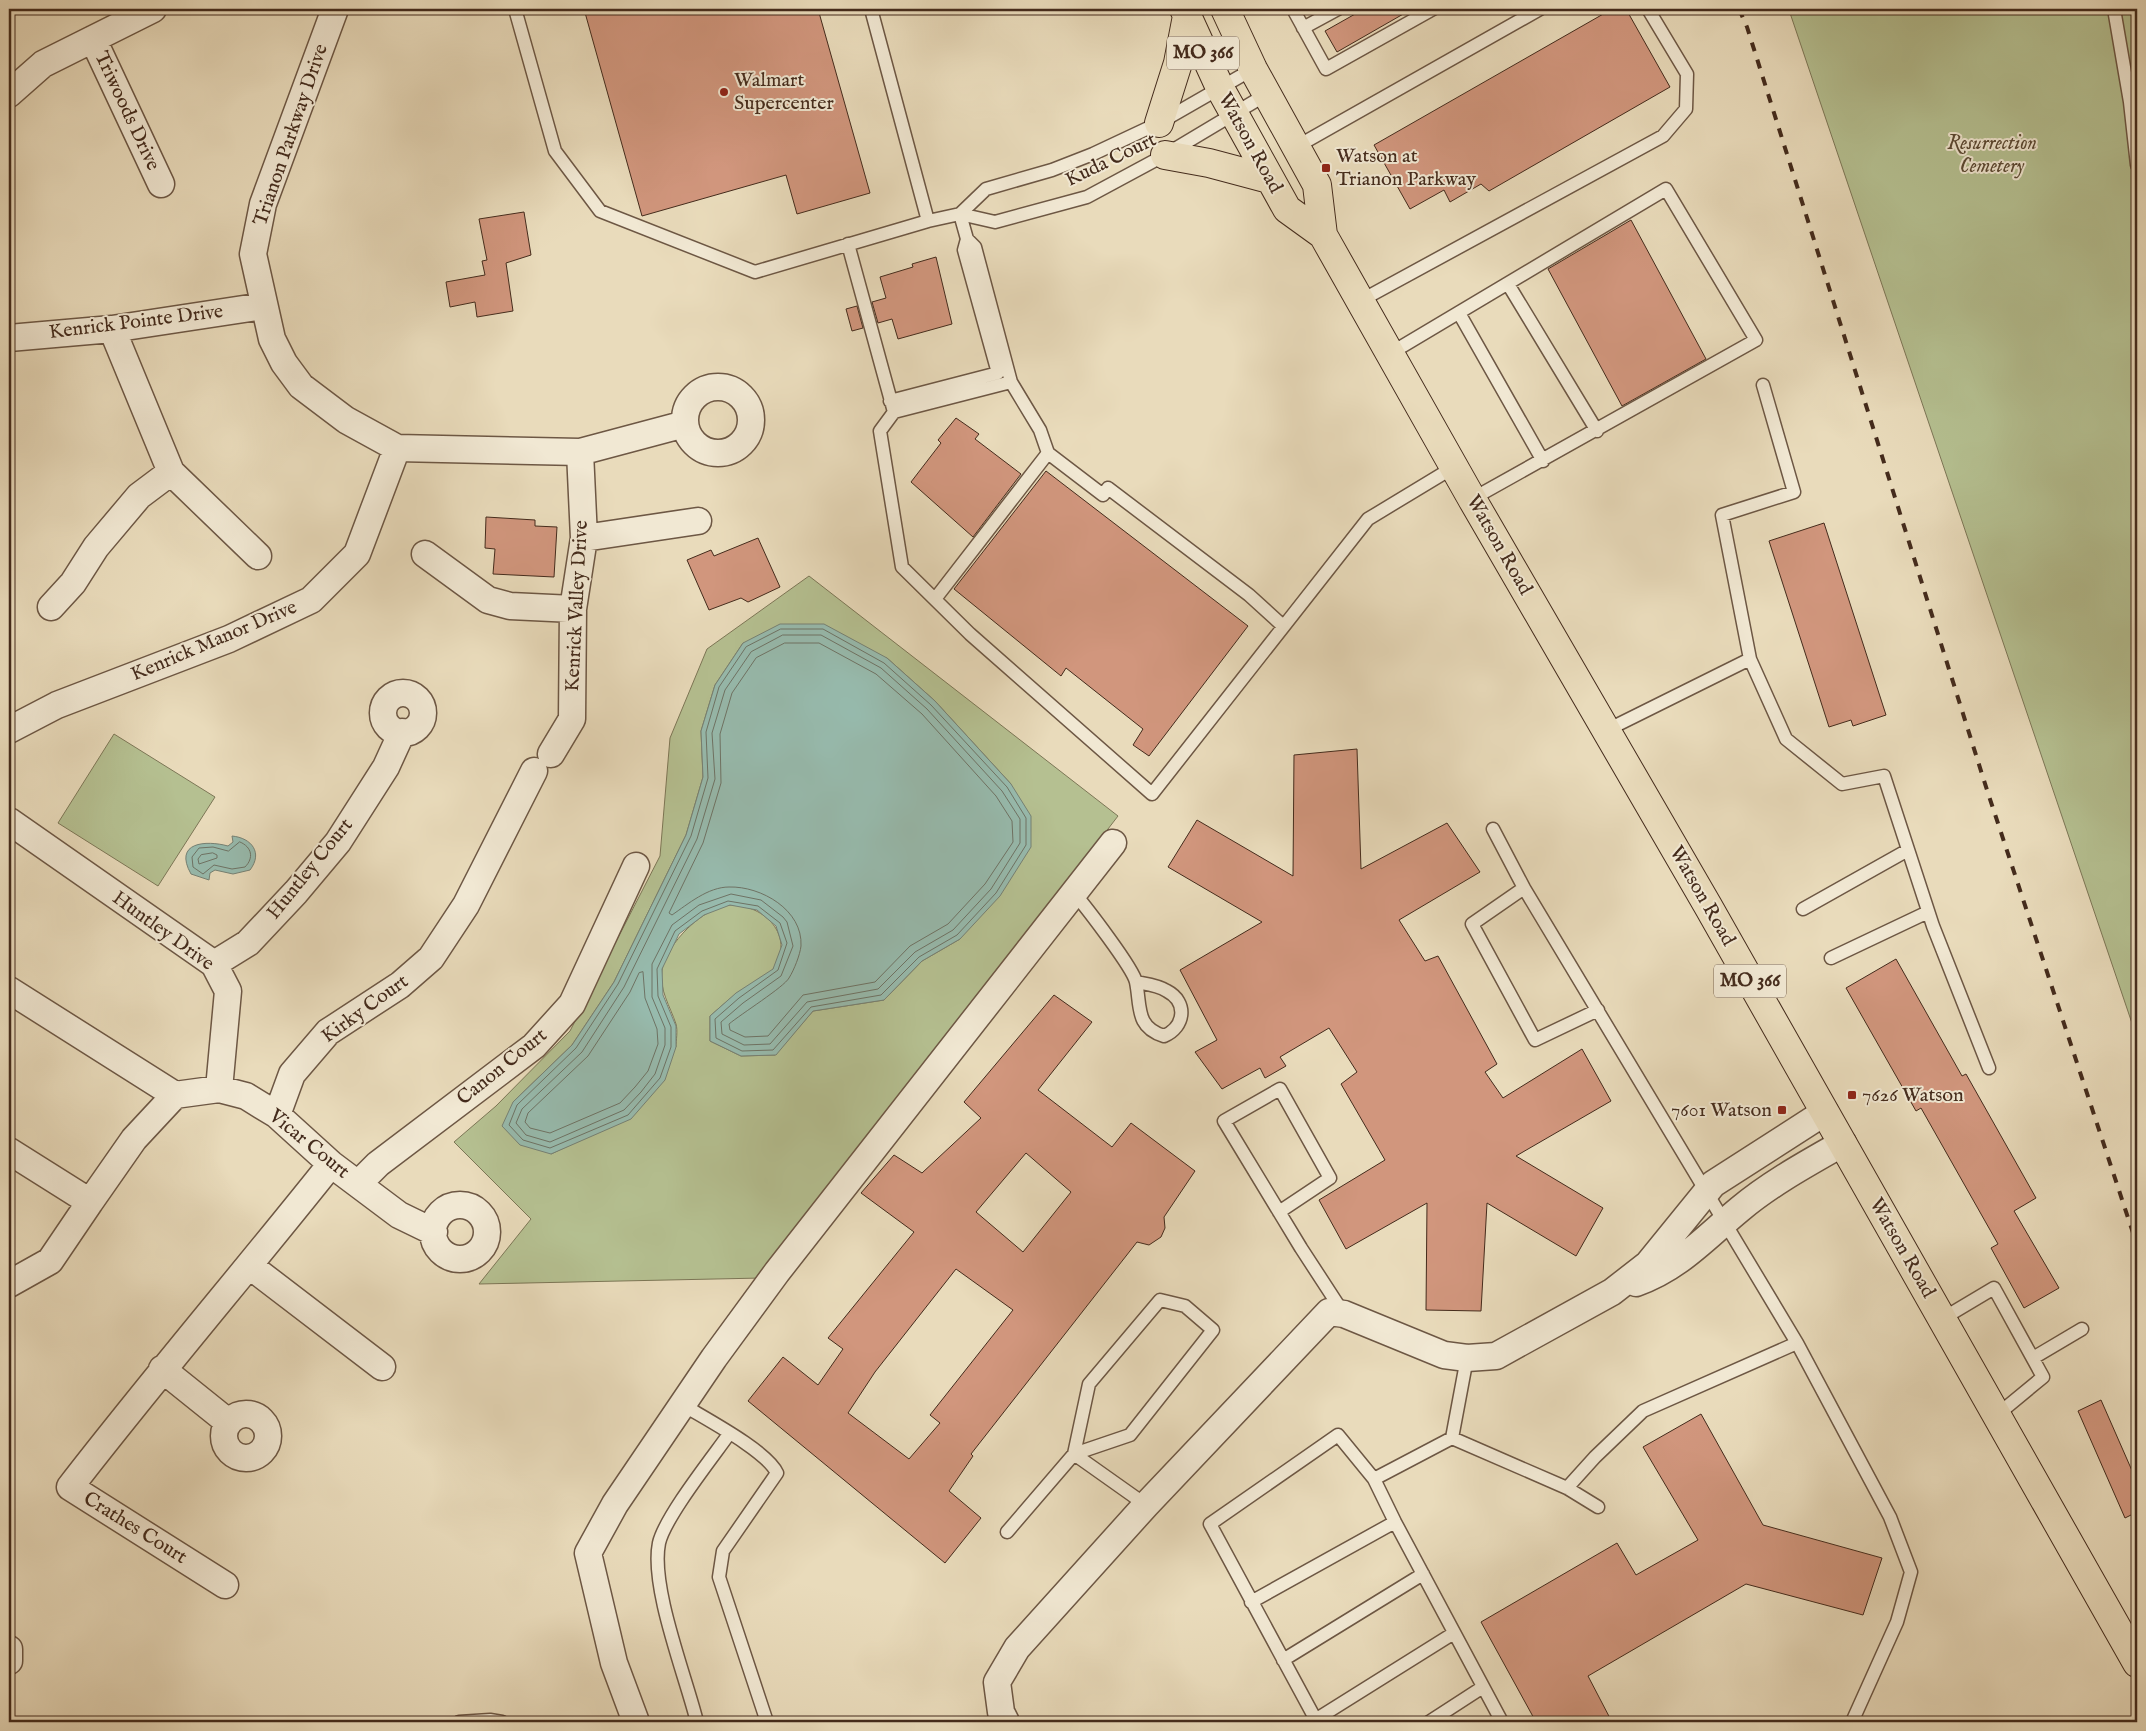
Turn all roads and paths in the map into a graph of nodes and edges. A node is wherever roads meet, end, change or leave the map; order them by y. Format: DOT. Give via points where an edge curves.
graph roads {
  1 [pos="153,9"];
  2 [pos="335,9"];
  3 [pos="515,9"];
  4 [pos="871,9"];
  5 [pos="1225,9"];
  6 [pos="1292,9"];
  7 [pos="1338,9"];
  8 [pos="1433,9"];
  9 [pos="1540,9"];
  10 [pos="1648,9"];
  11 [pos="2114,9"];
  12 [pos="1185,12"];
  13 [pos="1303,28"];
  14 [pos="93,39"];
  15 [pos="1253,69"];
  16 [pos="1221,90"];
  17 [pos="9,94"];
  18 [pos="1267,94"];
  19 [pos="1235,114"];
  20 [pos="1159,123"];
  21 [pos="1296,147"];
  22 [pos="1165,155"];
  23 [pos="2137,165"];
  24 [pos="1269,179"];
  25 [pos="161,184"];
  26 [pos="960,214"];
  27 [pos="928,220"];
  28 [pos="1323,235"];
  29 [pos="967,238"];
  30 [pos="848,244"];
  31 [pos="1508,284"];
  32 [pos="1360,301"];
  33 [pos="264,306"];
  34 [pos="1459,313"];
  35 [pos="112,329"];
  36 [pos="9,338"];
  37 [pos="1391,353"];
  38 [pos="1011,382"];
  39 [pos="1763,385"];
  40 [pos="892,406"];
  41 [pos="685,424"];
  42 [pos="1597,431"];
  43 [pos="397,448"];
  44 [pos="580,452"];
  45 [pos="1048,453"];
  46 [pos="1544,461"];
  47 [pos="1454,467"];
  48 [pos="171,472"];
  49 [pos="1472,499"];
  50 [pos="698,521"];
  51 [pos="584,538"];
  52 [pos="425,554"];
  53 [pos="258,556"];
  54 [pos="935,599"];
  55 [pos="51,607"];
  56 [pos="573,609"];
  57 [pos="1283,626"];
  58 [pos="1750,659"];
  59 [pos="9,730"];
  60 [pos="1607,730"];
  61 [pos="402,732"];
  62 [pos="9,821"];
  63 [pos="1493,829"];
  64 [pos="1113,843"];
  65 [pos="1908,850"];
  66 [pos="636,866"];
  67 [pos="1524,888"];
  68 [pos="1074,893"];
  69 [pos="1802,909"];
  70 [pos="1928,912"];
  71 [pos="431,958"];
  72 [pos="1830,958"];
  73 [pos="214,964"];
  74 [pos="1136,982"];
  75 [pos="9,990"];
  76 [pos="1598,1010"];
  77 [pos="1989,1068"];
  78 [pos="219,1089"];
  79 [pos="175,1095"];
  80 [pos="1825,1112"];
  81 [pos="277,1115"];
  82 [pos="1843,1143"];
  83 [pos="9,1151"];
  84 [pos="331,1164"];
  85 [pos="358,1184"];
  86 [pos="1707,1191"];
  87 [pos="90,1202"];
  88 [pos="1279,1212"];
  89 [pos="1725,1222"];
  90 [pos="434,1232"];
  91 [pos="250,1266"];
  92 [pos="9,1284"];
  93 [pos="1612,1292"];
  94 [pos="1344,1314"];
  95 [pos="1942,1319"];
  96 [pos="2082,1329"];
  97 [pos="1797,1343"];
  98 [pos="1467,1358"];
  99 [pos="2034,1358"];
  100 [pos="382,1367"];
  101 [pos="162,1369"];
  102 [pos="683,1405"];
  103 [pos="1997,1415"];
  104 [pos="228,1422"];
  105 [pos="729,1434"];
  106 [pos="1452,1438"];
  107 [pos="1074,1454"];
  108 [pos="1374,1479"];
  109 [pos="1567,1488"];
  110 [pos="1146,1505"];
  111 [pos="1598,1507"];
  112 [pos="1394,1522"];
  113 [pos="1007,1532"];
  114 [pos="1423,1574"];
  115 [pos="225,1585"];
  116 [pos="1252,1602"];
  117 [pos="1454,1633"];
  118 [pos="9,1649"];
  119 [pos="1283,1660"];
  120 [pos="9,1661"];
  121 [pos="2137,1663"];
  122 [pos="1483,1687"];
  123 [pos="1316,1721"];
  124 [pos="459,1722"];
  125 [pos="502,1722"];
  126 [pos="636,1722"];
  127 [pos="697,1722"];
  128 [pos="767,1722"];
  129 [pos="1006,1722"];
  130 [pos="1429,1722"];
  131 [pos="1502,1722"];
  132 [pos="1852,1722"];
  1 -- 14 [label="street, Triwoods Drive"];
  2 -- 33 [label="street, Trianon Parkway Drive" via="263,204 253,254"];
  3 -- 30 [label="lane, Kuda Court" via="555,151 600,211 755,272"];
  4 -- 27 [label="lane"];
  5 -- 15 [label="main road, Watson Road / MO 366"];
  6 -- 13 [label="lane"];
  7 -- 13 [label="lane"];
  8 -- 13 [label="lane" via="1326,69"];
  9 -- 21 [label="lane"];
  10 -- 32 [label="lane" via="1687,74 1686,109 1663,136"];
  11 -- 23 [label="lane"];
  12 -- 16 [label="main road, Watson Road / MO 366"];
  12 -- 20 [label="main road" via="1178,63"];
  14 -- 17 [label="street, Triwoods Drive" via="43,64"];
  14 -- 25 [label="street, Triwoods Drive"];
  15 -- 16 [label="lane, Kuda Court"];
  15 -- 18 [label="main road, Watson Road / MO 366"];
  16 -- 19 [label="main road, Watson Road / MO 366"];
  16 -- 20 [label="lane, Kuda Court"];
  18 -- 19 [label="lane, Kuda Court"];
  18 -- 21 [label="main road, Watson Road / MO 366"];
  19 -- 22 [label="lane, Kuda Court"];
  19 -- 24 [label="main road, Watson Road / MO 366"];
  20 -- 26 [label="lane, Kuda Court" via="1093,154 986,190"];
  21 -- 28 [label="main road, Watson Road / MO 366" via="1317,185"];
  22 -- 24 [label="main road"];
  22 -- 26 [label="lane, Kuda Court" via="1087,196 1053,207 995,222"];
  24 -- 28 [label="main road, Watson Road / MO 366" via="1287,209"];
  26 -- 27 [label="lane, Kuda Court"];
  26 -- 29 [label="lane"];
  27 -- 30 [label="lane, Kuda Court"];
  28 -- 32 [label="main road, Watson Road / MO 366"];
  29 -- 38 [label="lane" via="975,248"];
  29 -- 40 [label="lane" via="964,250 998,373"];
  30 -- 40 [label="lane"];
  31 -- 34 [label="lane"];
  31 -- 42 [label="lane"];
  31 -- 42 [label="lane" via="1666,189 1756,340"];
  32 -- 37 [label="main road, Watson Road / MO 366"];
  33 -- 35 [label="street, Kenrick Pointe Drive"];
  33 -- 43 [label="street, Trianon Parkway Drive" via="272,339 301,386 346,420"];
  34 -- 37 [label="lane"];
  34 -- 46 [label="lane"];
  35 -- 36 [label="street, Kenrick Pointe Drive"];
  35 -- 48 [label="street"];
  37 -- 47 [label="main road, Watson Road / MO 366"];
  38 -- 40 [label="lane"];
  38 -- 45 [label="lane" via="1040,430"];
  39 -- 58 [label="lane" via="1794,492 1722,515"];
  40 -- 54 [label="lane" via="880,431 902,567"];
  41 -- 44 [label="street, Trianon Parkway Drive"];
  42 -- 46 [label="lane"];
  43 -- 44 [label="street, Trianon Parkway Drive"];
  43 -- 59 [label="street, Kenrick Manor Drive" via="357,554 311,600 229,639 57,705"];
  44 -- 51 [label="street, Kenrick Valley Drive"];
  45 -- 54 [label="lane"];
  45 -- 57 [label="lane" via="1103,495 1108,488 1249,596"];
  46 -- 49 [label="lane"];
  47 -- 49 [label="main road, Watson Road / MO 366"];
  47 -- 57 [label="lane" via="1368,518"];
  48 -- 53 [label="street"];
  48 -- 55 [label="street" via="139,496"];
  49 -- 60 [label="main road, Watson Road / MO 366"];
  50 -- 51 [label="street"];
  51 -- 56 [label="street, Kenrick Valley Drive"];
  52 -- 56 [label="street" via="488,600 510,606"];
  54 -- 57 [label="lane" via="970,634 1152,794"];
  56 -- 71 [label="street, Kenrick Valley Drive" via="572,719 542,762 466,905"];
  58 -- 60 [label="lane"];
  58 -- 65 [label="lane" via="1786,739 1842,784 1884,776"];
  60 -- 80 [label="main road, Watson Road / MO 366"];
  61 -- 73 [label="street, Huntley Court" via="386,767 338,842 248,943"];
  62 -- 73 [label="street, Huntley Drive"];
  63 -- 67 [label="lane"];
  64 -- 68 [label="street"];
  65 -- 69 [label="lane"];
  65 -- 70 [label="lane"];
  66 -- 85 [label="street, Canon Court" via="572,1004 534,1046 378,1164"];
  67 -- 76 [label="lane"];
  67 -- 76 [label="lane" via="1472,924 1534,1040"];
  68 -- 74 [label="lane"];
  68 -- 102 [label="street" via="777,1272"];
  70 -- 72 [label="lane"];
  70 -- 77 [label="lane"];
  71 -- 81 [label="street, Kirky Court" via="400,985 328,1032 292,1074"];
  73 -- 78 [label="street, Huntley Drive" via="228,991"];
  74 -- 74 [label="lane" via="1141,1016 1147,1027 1164,1036 1172,1033 1182,1019 1179,1001 1166,990"];
  75 -- 79 [label="street"];
  76 -- 86 [label="lane"];
  78 -- 79 [label="street, Vicar Court"];
  78 -- 81 [label="street, Vicar Court" via="246,1096"];
  79 -- 87 [label="street" via="134,1139"];
  80 -- 82 [label="main road, Watson Road / MO 366"];
  80 -- 86 [label="street"];
  81 -- 84 [label="street, Vicar Court"];
  82 -- 89 [label="street" via="1801,1167"];
  82 -- 95 [label="main road, Watson Road / MO 366"];
  83 -- 87 [label="street"];
  84 -- 85 [label="street, Vicar Court"];
  84 -- 91 [label="street, Crathes Court"];
  85 -- 90 [label="street, Vicar Court" via="399,1215"];
  86 -- 89 [label="lane"];
  86 -- 93 [label="street" via="1648,1264"];
  87 -- 92 [label="street" via="50,1261"];
  88 -- 88 [label="lane" via="1224,1121 1280,1089 1330,1178"];
  88 -- 94 [label="lane"];
  89 -- 93 [label="street" via="1659,1275"];
  89 -- 97 [label="lane"];
  91 -- 100 [label="street"];
  91 -- 101 [label="street, Crathes Court"];
  93 -- 98 [label="street" via="1496,1356"];
  94 -- 98 [label="street" via="1444,1355"];
  94 -- 110 [label="street" via="1329,1312"];
  95 -- 99 [label="lane" via="1994,1288"];
  95 -- 103 [label="main road, Watson Road / MO 366"];
  96 -- 99 [label="lane"];
  97 -- 109 [label="lane" via="1643,1411"];
  97 -- 132 [label="lane" via="1890,1517 1911,1572 1897,1622"];
  98 -- 106 [label="lane"];
  99 -- 103 [label="lane" via="2043,1377"];
  101 -- 104 [label="street"];
  101 -- 115 [label="street, Crathes Court" via="70,1487"];
  102 -- 105 [label="lane"];
  102 -- 126 [label="street" via="614,1504 588,1553 614,1663"];
  103 -- 121 [label="main road, Watson Road / MO 366"];
  105 -- 127 [label="lane" via="674,1514 659,1543 659,1589"];
  105 -- 128 [label="lane" via="773,1465 776,1473 723,1551 719,1578"];
  106 -- 108 [label="lane"];
  106 -- 109 [label="lane"];
  107 -- 107 [label="lane" via="1089,1384 1160,1300 1185,1306 1213,1330 1130,1435"];
  107 -- 110 [label="lane"];
  107 -- 113 [label="lane"];
  108 -- 112 [label="lane"];
  108 -- 116 [label="lane" via="1338,1435 1210,1524"];
  109 -- 111 [label="lane"];
  110 -- 129 [label="street" via="1018,1648 997,1682 1001,1712"];
  112 -- 114 [label="lane"];
  112 -- 116 [label="lane"];
  114 -- 117 [label="lane"];
  114 -- 119 [label="lane"];
  116 -- 119 [label="lane"];
  117 -- 122 [label="lane"];
  117 -- 123 [label="lane"];
  118 -- 120 [label="street"];
  119 -- 123 [label="lane"];
  122 -- 130 [label="lane"];
  122 -- 131 [label="lane"];
  124 -- 125 [label="lane"];
}
